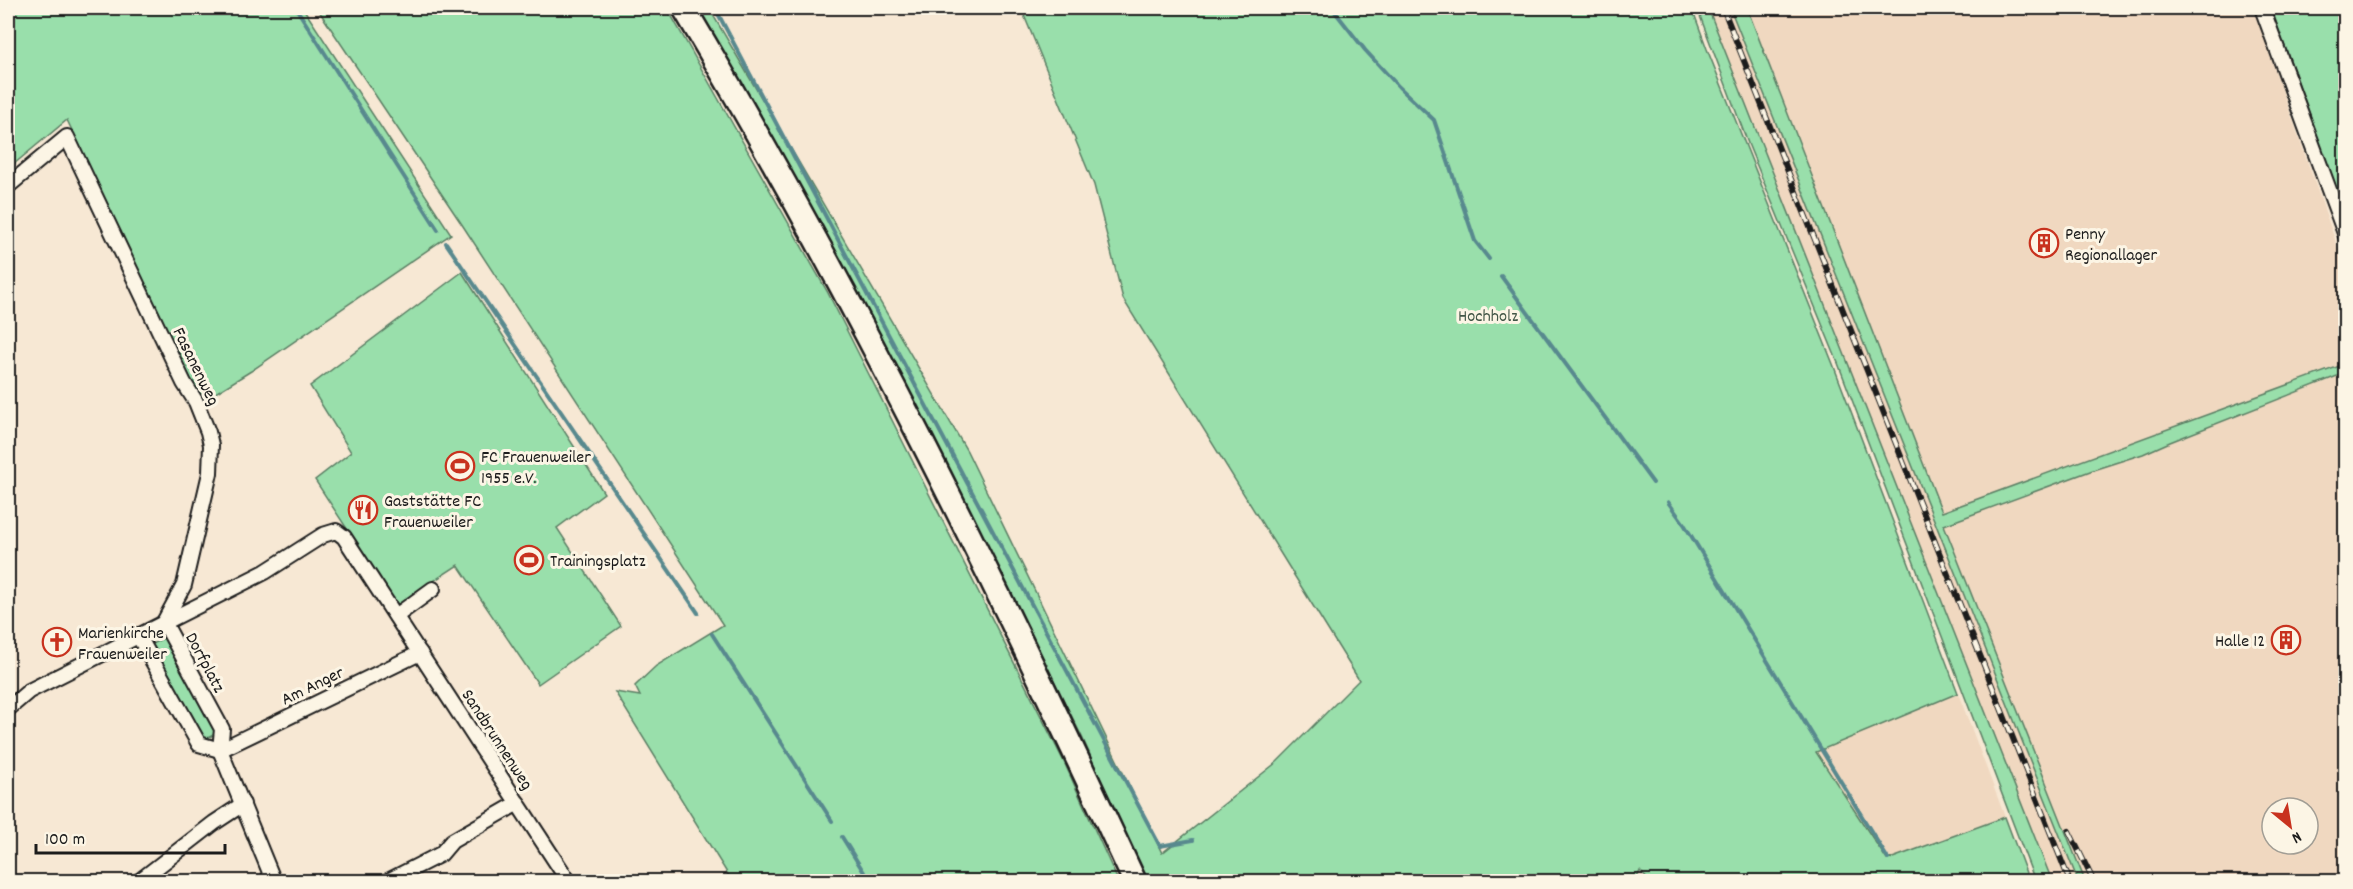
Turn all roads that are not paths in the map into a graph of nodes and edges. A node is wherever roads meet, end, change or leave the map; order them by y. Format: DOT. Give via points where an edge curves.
graph roads {
  1 [pos="684,8"];
  2 [pos="2262,8"];
  3 [pos="8,186"];
  4 [pos="2346,236"];
  5 [pos="433,589"];
  6 [pos="396,616"];
  7 [pos="164,622"];
  8 [pos="138,635"];
  9 [pos="420,653"];
  10 [pos="8,709"];
  11 [pos="220,750"];
  12 [pos="518,803"];
  13 [pos="243,804"];
  14 [pos="138,882"];
  15 [pos="274,882"];
  16 [pos="386,882"];
  17 [pos="569,882"];
  18 [pos="1135,882"];
  1 -- 18 [label="main road" via="818,241 934,461"];
  2 -- 4 [label="street"];
  3 -- 7 [label="street, Fasanenweg" via="67,137 208,432 208,488 184,585"];
  5 -- 6 [label="street"];
  6 -- 7 [label="street, Sandbrunnenweg" via="344,537 336,531 323,535 265,572"];
  6 -- 9 [label="street, Sandbrunnenweg"];
  7 -- 8 [label="street, Dorfplatz"];
  7 -- 11 [label="street, Dorfplatz" via="222,729"];
  8 -- 10 [label="street, Dorfplatz" via="29,691"];
  8 -- 11 [label="street" via="199,744"];
  9 -- 11 [label="street, Am Anger"];
  9 -- 12 [label="street, Sandbrunnenweg"];
  11 -- 13 [label="street, Dorfplatz"];
  12 -- 16 [label="street" via="452,841 441,854"];
  12 -- 17 [label="street, Sandbrunnenweg"];
  13 -- 14 [label="street"];
  13 -- 15 [label="street, Dorfplatz"];
}
